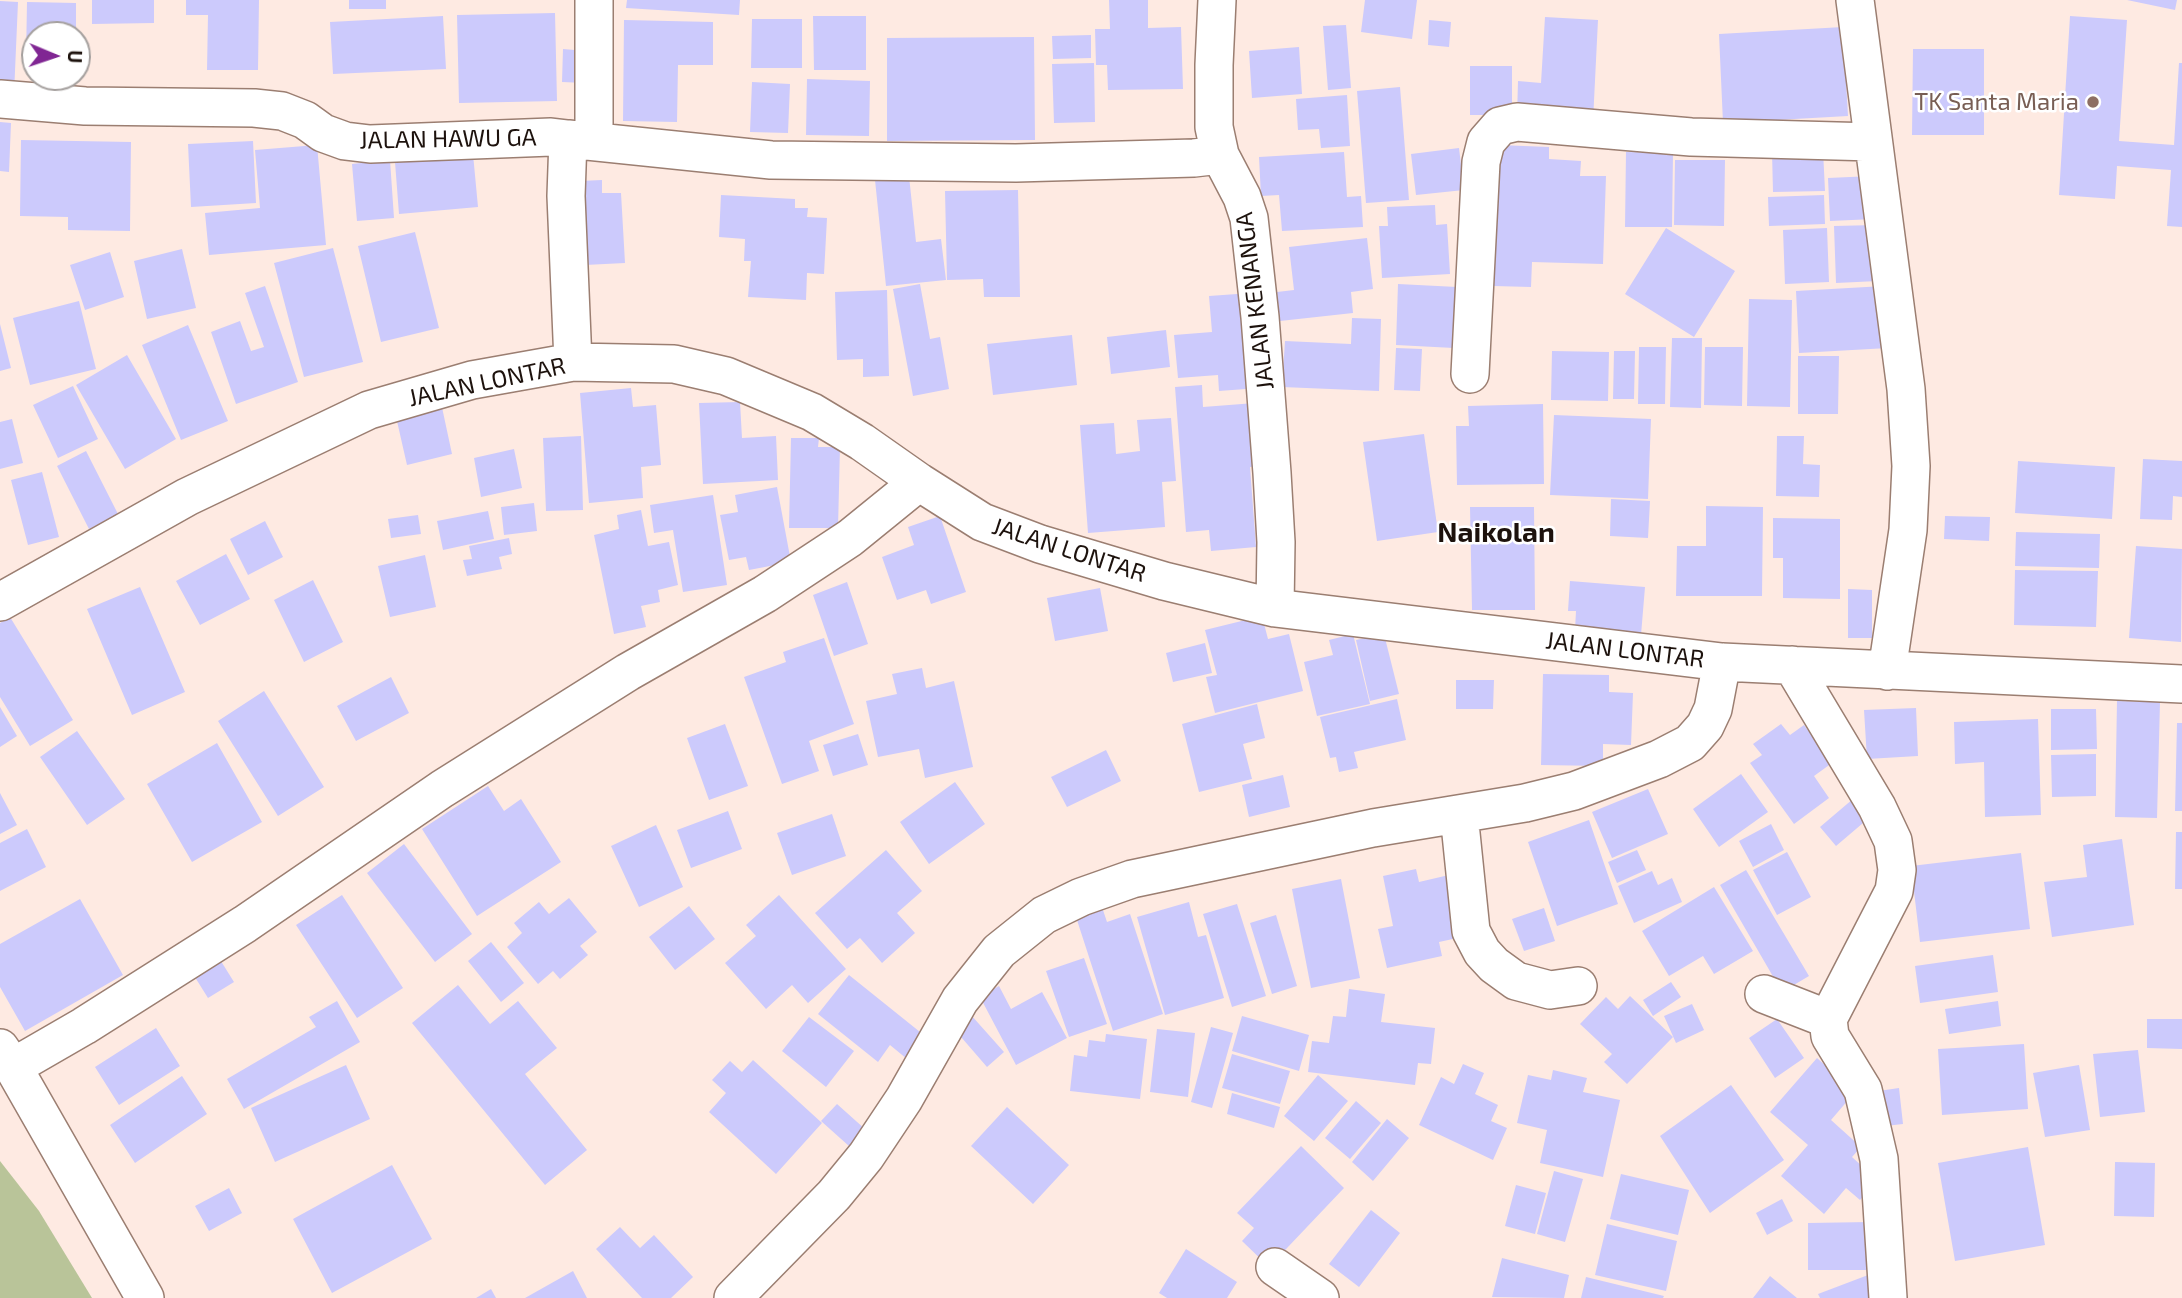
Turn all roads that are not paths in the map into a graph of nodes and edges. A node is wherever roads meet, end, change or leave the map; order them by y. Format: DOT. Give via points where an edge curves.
graph roads {
  1 [pos="594,0"];
  2 [pos="1217,0"];
  3 [pos="1854,0"];
  4 [pos="0,99"];
  5 [pos="581,140"];
  6 [pos="1873,142"];
  7 [pos="1220,155"];
  8 [pos="573,362"];
  9 [pos="1470,374"];
  10 [pos="919,482"];
  11 [pos="0,602"];
  12 [pos="1275,608"];
  13 [pos="1722,662"];
  14 [pos="1792,665"];
  15 [pos="1887,671"];
  16 [pos="2182,684"];
  17 [pos="1460,814"];
  18 [pos="1578,986"];
  19 [pos="1764,994"];
  20 [pos="1828,1019"];
  21 [pos="6,1057"];
  22 [pos="1275,1267"];
  23 [pos="145,1298"];
  24 [pos="733,1298"];
  25 [pos="1320,1298"];
  26 [pos="1888,1298"];
  1 -- 5 [label="street"];
  2 -- 7 [label="street, JALAN KENANGA" via="1214,127"];
  3 -- 6 [label="street"];
  4 -- 5 [label="street, JALAN HAWU GA" via="282,111 323,134 370,144 551,137"];
  5 -- 7 [label="street, JALAN HAWU GA" via="771,160 1016,163"];
  5 -- 8 [label="street" via="566,196"];
  6 -- 9 [label="street" via="1691,137 1517,122 1500,126 1486,142 1481,162"];
  6 -- 15 [label="street" via="1906,389 1911,466 1908,530"];
  7 -- 12 [label="street, JALAN KENANGA" via="1249,218 1271,460"];
  8 -- 10 [label="street, JALAN LONTAR" via="674,364 726,376 812,412"];
  8 -- 11 [label="street, JALAN LONTAR" via="472,380 369,410 187,498"];
  10 -- 12 [label="street, JALAN LONTAR" via="982,522 1040,544"];
  10 -- 21 [label="street" via="850,538 765,594 628,672 442,789 85,1026"];
  12 -- 13 [label="street, JALAN LONTAR"];
  13 -- 14 [label="street, JALAN LONTAR"];
  13 -- 17 [label="street" via="1713,709 1690,743 1659,760 1574,791"];
  14 -- 15 [label="street, JALAN LONTAR"];
  14 -- 20 [label="street" via="1877,807 1893,841 1896,870 1894,891"];
  15 -- 16 [label="street, JALAN LONTAR"];
  17 -- 18 [label="street" via="1471,931 1482,952 1516,981 1550,990"];
  17 -- 24 [label="street" via="1132,879 1044,915 999,951 960,1000 866,1157"];
  19 -- 20 [label="street"];
  20 -- 26 [label="street" via="1830,1036 1863,1090 1879,1159"];
  21 -- 23 [label="street"];
  22 -- 25 [label="street"];
}
